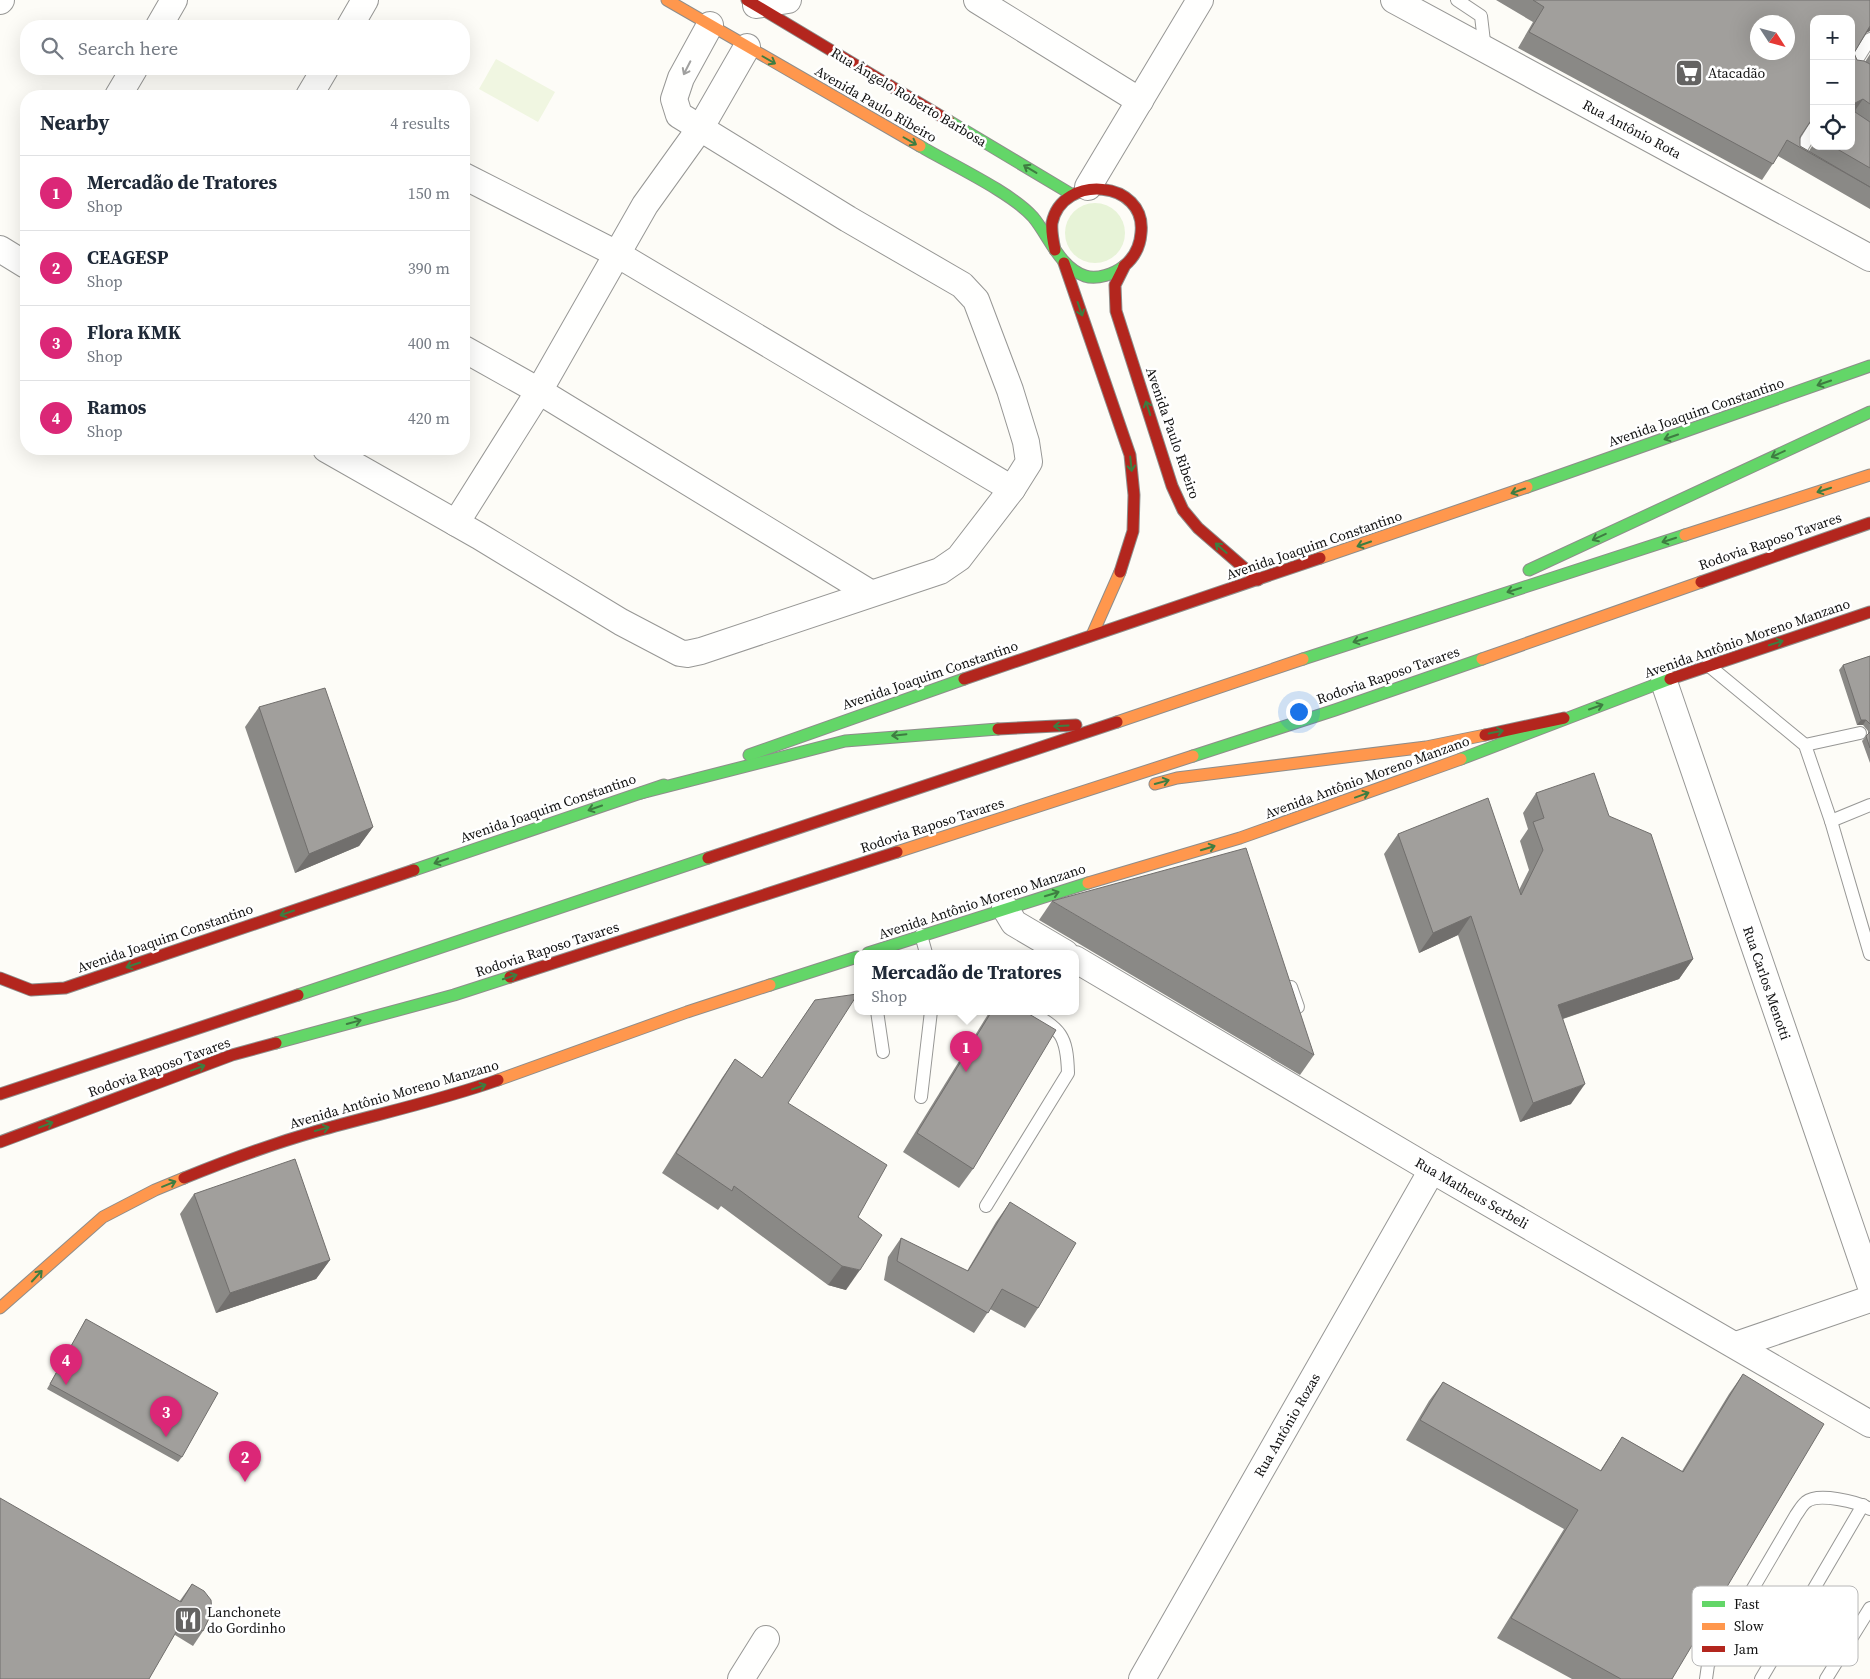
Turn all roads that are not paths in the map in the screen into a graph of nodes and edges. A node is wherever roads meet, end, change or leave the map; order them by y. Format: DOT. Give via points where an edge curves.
graph roads {
  1 [pos="174,0"];
  2 [pos="365,0"];
  3 [pos="667,0"];
  4 [pos="788,0"];
  5 [pos="977,0"];
  6 [pos="1200,0"];
  7 [pos="1394,0"];
  8 [pos="1457,0"];
  9 [pos="751,3"];
  10 [pos="162,20"];
  11 [pos="353,20"];
  12 [pos="710,25"];
  13 [pos="1870,39"];
  14 [pos="747,47"];
  15 [pos="1485,50"];
  16 [pos="1855,63"];
  17 [pos="1855,70"];
  18 [pos="1864,74"];
  19 [pos="130,75"];
  20 [pos="321,75"];
  21 [pos="122,90"];
  22 [pos="313,90"];
  23 [pos="1140,101"];
  24 [pos="701,127"];
  25 [pos="1810,134"];
  26 [pos="1812,166"];
  27 [pos="470,179"];
  28 [pos="1080,190"];
  29 [pos="0,249"];
  30 [pos="1055,250"];
  31 [pos="617,254"];
  32 [pos="1870,258"];
  33 [pos="20,259"];
  34 [pos="1064,263"];
  35 [pos="1124,267"];
  36 [pos="470,352"];
  37 [pos="1870,366"];
  38 [pos="539,391"];
  39 [pos="1870,412"];
  40 [pos="337,455"];
  41 [pos="1870,475"];
  42 [pos="1012,489"];
  43 [pos="456,523"];
  44 [pos="1870,523"];
  45 [pos="1518,575"];
  46 [pos="1258,580"];
  47 [pos="1499,583"];
  48 [pos="870,593"];
  49 [pos="1870,612"];
  50 [pos="1418,621"];
  51 [pos="1093,633"];
  52 [pos="1708,665"];
  53 [pos="1664,682"];
  54 [pos="1564,718"];
  55 [pos="1110,724"];
  56 [pos="1860,733"];
  57 [pos="1805,745"];
  58 [pos="1139,788"];
  59 [pos="641,793"];
  60 [pos="1102,798"];
  61 [pos="1870,805"];
  62 [pos="1831,822"];
  63 [pos="895,852"];
  64 [pos="1006,908"];
  65 [pos="921,935"];
  66 [pos="878,950"];
  67 [pos="925,950"];
  68 [pos="1060,950"];
  69 [pos="1870,954"];
  70 [pos="854,958"];
  71 [pos="1079,961"];
  72 [pos="0,978"];
  73 [pos="1288,979"];
  74 [pos="1298,1007"];
  75 [pos="878,1015"];
  76 [pos="931,1015"];
  77 [pos="1035,1015"];
  78 [pos="883,1052"];
  79 [pos="0,1094"];
  80 [pos="921,1097"];
  81 [pos="0,1142"];
  82 [pos="1432,1170"];
  83 [pos="986,1206"];
  84 [pos="1870,1284"];
  85 [pos="1870,1298"];
  86 [pos="0,1308"];
  87 [pos="1736,1345"];
  88 [pos="1870,1424"];
  89 [pos="1867,1507"];
  90 [pos="1754,1586"];
  91 [pos="1818,1586"];
  92 [pos="1870,1608"];
  93 [pos="1858,1627"];
  94 [pos="766,1639"];
  95 [pos="1708,1666"];
  96 [pos="1769,1666"];
  97 [pos="1834,1666"];
  98 [pos="740,1679"];
  99 [pos="1142,1679"];
  100 [pos="1706,1679"];
  101 [pos="1761,1679"];
  102 [pos="1826,1679"];
  1 -- 10 [label="street"];
  2 -- 11 [label="street"];
  3 -- 12 [label="main road, Avenida Paulo Ribeiro"];
  4 -- 9 [label="street"];
  5 -- 23 [label="street"];
  6 -- 23 [label="street"];
  7 -- 15 [label="street, Rua Antônio Rota"];
  8 -- 15 [label="lane" via="1481,16"];
  28 -- 9 [label="main road, Rua Ângelo Roberto Barbosa, one-way"];
  12 -- 14 [label="main road, Avenida Paulo Ribeiro"];
  12 -- 24 [label="street, one-way" via="681,78 674,99 678,115"];
  13 -- 16 [label="lane"];
  14 -- 24 [label="street"];
  14 -- 30 [label="main road, Avenida Paulo Ribeiro, one-way" via="1004,195 1032,216"];
  15 -- 32 [label="street, Rua Antônio Rota"];
  17 -- 18 [label="lane"];
  19 -- 21 [label="street"];
  20 -- 22 [label="street"];
  23 -- 28 [label="street"];
  24 -- 31 [label="street" via="645,205"];
  24 -- 42 [label="street" via="972,293 1010,390 1029,453 1028,462"];
  25 -- 26 [label="lane" via="1796,157"];
  27 -- 31 [label="street"];
  28 -- 30 [label="main road" via="1057,209 1051,229"];
  28 -- 35 [label="main road" via="1107,187 1123,195 1135,208 1141,224 1140,242 1133,258"];
  29 -- 33 [label="street"];
  30 -- 34 [label="main road"];
  31 -- 38 [label="street"];
  31 -- 42 [label="street"];
  34 -- 35 [label="main road" via="1093,277 1109,275"];
  34 -- 51 [label="main road, one-way" via="1130,455 1134,495 1133,531 1125,561"];
  46 -- 35 [label="main road, Avenida Paulo Ribeiro, one-way" via="1198,528 1183,510 1172,486 1116,311 1115,285"];
  36 -- 38 [label="street"];
  37 -- 46 [label="main road, Avenida Joaquim Constantino, one-way"];
  38 -- 43 [label="street"];
  38 -- 48 [label="street"];
  39 -- 45 [label="main road, one-way"];
  40 -- 43 [label="street"];
  41 -- 50 [label="main road, Rodovia Raposo Tavares, one-way"];
  42 -- 48 [label="street" via="955,562 940,571"];
  43 -- 48 [label="street" via="615,619 680,653 701,651"];
  44 -- 63 [label="main road, Rodovia Raposo Tavares" via="1336,710"];
  46 -- 51 [label="main road, Avenida Joaquim Constantino"];
  47 -- 50 [label="main road"];
  52 -- 49 [label="main road, Avenida Antônio Moreno Manzano, one-way"];
  50 -- 55 [label="main road, Rodovia Raposo Tavares, one-way"];
  51 -- 59 [label="main road, Avenida Joaquim Constantino"];
  52 -- 53 [label="main road, Avenida Antônio Moreno Manzano"];
  52 -- 57 [label="lane"];
  54 -- 53 [label="main road, Avenida Antônio Moreno Manzano, one-way"];
  53 -- 84 [label="street, Rua Carlos Menotti"];
  58 -- 54 [label="main road, one-way" via="1177,778 1426,747"];
  64 -- 54 [label="main road, Avenida Antônio Moreno Manzano, one-way" via="1241,843"];
  55 -- 59 [label="main road, one-way" via="926,733 844,741"];
  55 -- 79 [label="main road, Rodovia Raposo Tavares"];
  56 -- 57 [label="lane"];
  57 -- 62 [label="lane"];
  59 -- 72 [label="main road, Avenida Joaquim Constantino, one-way" via="65,988 31,991"];
  60 -- 63 [label="main road"];
  61 -- 62 [label="lane"];
  62 -- 69 [label="lane"];
  81 -- 63 [label="main road, Rodovia Raposo Tavares, one-way" via="232,1055 454,995"];
  64 -- 65 [label="main road, Avenida Antônio Moreno Manzano"];
  64 -- 68 [label="street" via="1014,923"];
  65 -- 66 [label="main road, Avenida Antônio Moreno Manzano"];
  65 -- 67 [label="lane"];
  86 -- 70 [label="main road, Avenida Antônio Moreno Manzano, one-way" via="103,1217 164,1186 238,1156 316,1130 464,1092 687,1012"];
  71 -- 82 [label="street, Rua Matheus Serbeli"];
  73 -- 74 [label="lane"];
  75 -- 78 [label="lane"];
  76 -- 80 [label="lane"];
  77 -- 83 [label="lane" via="1056,1028 1064,1041 1068,1072"];
  82 -- 87 [label="street, Rua Matheus Serbeli"];
  82 -- 99 [label="street, Rua Antônio Rozas"];
  85 -- 87 [label="street"];
  87 -- 88 [label="street, Rua Matheus Serbeli"];
  89 -- 90 [label="lane" via="1820,1496 1806,1501"];
  89 -- 91 [label="lane"];
  92 -- 93 [label="lane"];
  94 -- 98 [label="street"];
  95 -- 100 [label="lane"];
  96 -- 101 [label="lane"];
  97 -- 102 [label="lane"];
}
